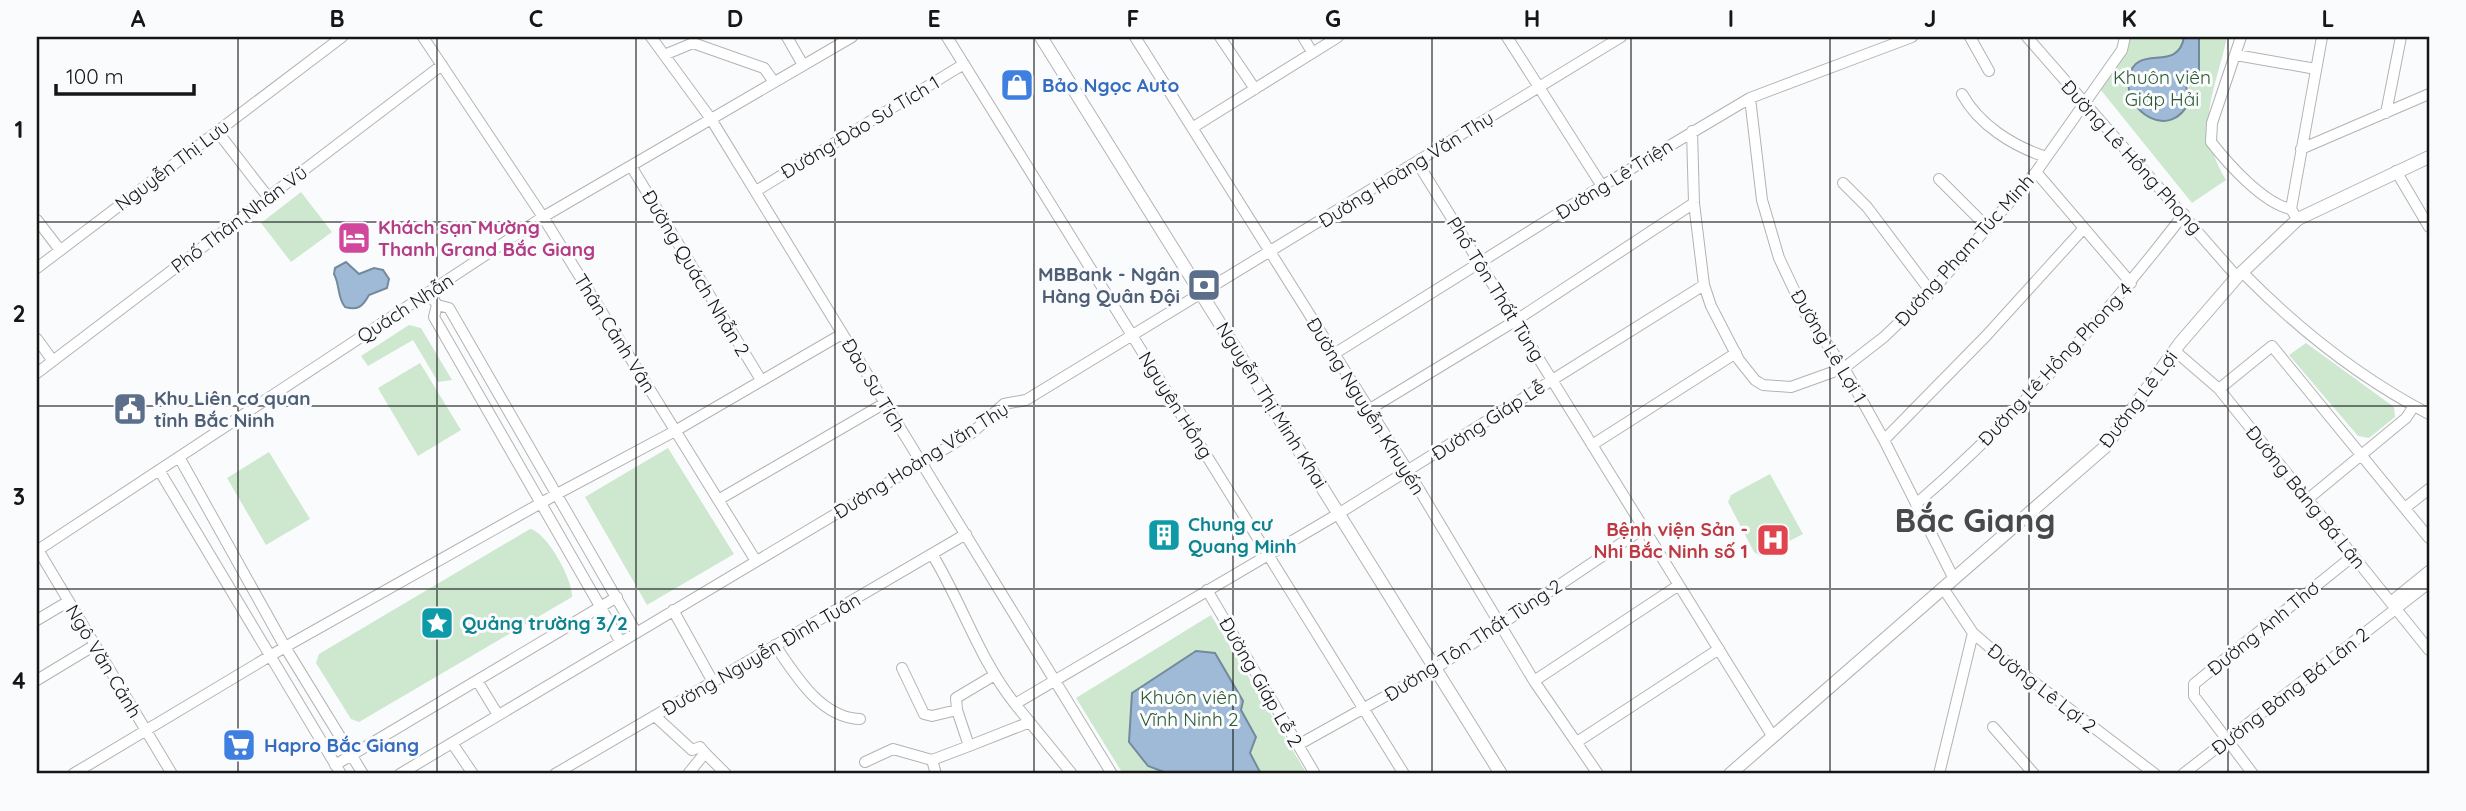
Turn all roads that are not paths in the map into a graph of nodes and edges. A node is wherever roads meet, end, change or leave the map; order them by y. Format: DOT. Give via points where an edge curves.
graph roads {
  1 [pos="342,37"];
  2 [pos="423,37"];
  3 [pos="651,37"];
  4 [pos="787,37"];
  5 [pos="852,37"];
  6 [pos="947,37"];
  7 [pos="1041,37"];
  8 [pos="1135,37"];
  9 [pos="1220,37"];
  10 [pos="1303,37"];
  11 [pos="1338,37"];
  12 [pos="1507,37"];
  13 [pos="1622,37"];
  14 [pos="1912,37"];
  15 [pos="1970,37"];
  16 [pos="2027,37"];
  17 [pos="2125,37"];
  18 [pos="2241,37"];
  19 [pos="2322,37"];
  20 [pos="2401,37"];
  21 [pos="1312,52"];
  22 [pos="664,55"];
  23 [pos="2236,55"];
  24 [pos="964,64"];
  25 [pos="442,65"];
  26 [pos="803,65"];
  27 [pos="2316,69"];
  28 [pos="1989,71"];
  29 [pos="774,82"];
  30 [pos="1538,87"];
  31 [pos="1255,89"];
  32 [pos="1962,94"];
  33 [pos="2429,94"];
  34 [pos="1750,98"];
  35 [pos="2082,102"];
  36 [pos="2386,113"];
  37 [pos="711,119"];
  38 [pos="1192,128"];
  39 [pos="217,131"];
  40 [pos="1692,131"];
  41 [pos="2301,149"];
  42 [pos="2046,157"];
  43 [pos="2429,157"];
  44 [pos="1418,162"];
  45 [pos="631,166"];
  46 [pos="2396,171"];
  47 [pos="2036,172"];
  48 [pos="1939,179"];
  49 [pos="1843,183"];
  50 [pos="1602,186"];
  51 [pos="756,191"];
  52 [pos="268,197"];
  53 [pos="1694,203"];
  54 [pos="2184,214"];
  55 [pos="2294,214"];
  56 [pos="543,217"];
  57 [pos="37,220"];
  58 [pos="1987,227"];
  59 [pos="2429,227"];
  60 [pos="2084,228"];
  61 [pos="60,250"];
  62 [pos="1269,253"];
  63 [pos="1480,264"];
  64 [pos="37,268"];
  65 [pos="2239,274"];
  66 [pos="2131,283"];
  67 [pos="1704,285"];
  68 [pos="429,292"];
  69 [pos="1931,292"];
  70 [pos="1203,294"];
  71 [pos="437,305"];
  72 [pos="1515,321"];
  73 [pos="842,334"];
  74 [pos="1132,337"];
  75 [pos="37,339"];
  76 [pos="2175,351"];
  77 [pos="1735,353"];
  78 [pos="1334,354"];
  79 [pos="53,361"];
  80 [pos="1844,368"];
  81 [pos="37,373"];
  82 [pos="1551,379"];
  83 [pos="761,380"];
  84 [pos="2219,389"];
  85 [pos="885,403"];
  86 [pos="2414,406"];
  87 [pos="1370,409"];
  88 [pos="2429,414"];
  89 [pos="675,431"];
  90 [pos="1884,440"];
  91 [pos="1592,445"];
  92 [pos="2361,456"];
  93 [pos="179,457"];
  94 [pos="921,463"];
  95 [pos="159,470"];
  96 [pos="1408,471"];
  97 [pos="2429,489"];
  98 [pos="557,494"];
  99 [pos="2308,499"];
  100 [pos="718,500"];
  101 [pos="541,503"];
  102 [pos="1916,505"];
  103 [pos="2405,508"];
  104 [pos="1338,514"];
  105 [pos="1644,528"];
  106 [pos="966,534"];
  107 [pos="2429,538"];
  108 [pos="37,549"];
  109 [pos="1268,553"];
  110 [pos="932,554"];
  111 [pos="2353,556"];
  112 [pos="756,561"];
  113 [pos="2429,571"];
  114 [pos="1954,579"];
  115 [pos="2429,583"];
  116 [pos="1679,585"];
  117 [pos="1943,588"];
  118 [pos="1207,590"];
  119 [pos="617,597"];
  120 [pos="69,601"];
  121 [pos="2394,604"];
  122 [pos="599,608"];
  123 [pos="673,610"];
  124 [pos="37,620"];
  125 [pos="1500,626"];
  126 [pos="636,632"];
  127 [pos="1973,632"];
  128 [pos="620,641"];
  129 [pos="95,645"];
  130 [pos="775,645"];
  131 [pos="285,647"];
  132 [pos="1719,649"];
  133 [pos="2429,650"];
  134 [pos="269,658"];
  135 [pos="902,668"];
  136 [pos="1436,668"];
  137 [pos="993,676"];
  138 [pos="37,680"];
  139 [pos="1055,681"];
  140 [pos="1534,681"];
  141 [pos="478,682"];
  142 [pos="713,682"];
  143 [pos="1015,704"];
  144 [pos="1364,709"];
  145 [pos="957,710"];
  146 [pos="498,715"];
  147 [pos="656,716"];
  148 [pos="860,719"];
  149 [pos="1030,722"];
  150 [pos="1993,727"];
  151 [pos="146,731"];
  152 [pos="1773,737"];
  153 [pos="2226,741"];
  154 [pos="1577,742"];
  155 [pos="452,743"];
  156 [pos="1298,745"];
  157 [pos="968,746"];
  158 [pos="705,753"];
  159 [pos="352,756"];
  160 [pos="932,760"];
  161 [pos="865,762"];
  162 [pos="338,770"];
  163 [pos="73,774"];
  164 [pos="172,774"];
  165 [pos="363,774"];
  166 [pos="400,774"];
  167 [pos="473,774"];
  168 [pos="555,774"];
  169 [pos="688,774"];
  170 [pos="726,774"];
  171 [pos="936,774"];
  172 [pos="1072,774"];
  173 [pos="1112,774"];
  174 [pos="1315,774"];
  175 [pos="1404,774"];
  176 [pos="1501,774"];
  177 [pos="1598,774"];
  178 [pos="1730,774"];
  179 [pos="1939,774"];
  180 [pos="2034,774"];
  181 [pos="2155,774"];
  182 [pos="2183,774"];
  183 [pos="2253,774"];
  1 -- 39 [label="street, Nguyễn Thị Lưu"];
  2 -- 25 [label="street, Thân Cảnh Vân"];
  3 -- 22 [label="street, Đào Sư Tích"];
  4 -- 26 [label="street"];
  5 -- 26 [label="street, Quách Nhẫn"];
  6 -- 24 [label="street, Nguyên Hồng"];
  7 -- 70 [label="main road, Nguyễn Thị Minh Khai"];
  8 -- 38 [label="street, Đường Nguyễn Khuyến"];
  9 -- 31 [label="street"];
  10 -- 21 [label="street"];
  11 -- 21 [label="street"];
  12 -- 30 [label="street"];
  13 -- 30 [label="street, Đường Hoàng Văn Thụ"];
  14 -- 34 [label="street, Đường Lê Triện"];
  15 -- 28 [label="street"];
  16 -- 35 [label="street, Đường Lê Hồng Phong"];
  17 -- 35 [label="street, Đường Phạm Túc Minh" via="2122,50"];
  18 -- 23 [label="street"];
  19 -- 27 [label="street"];
  20 -- 36 [label="street"];
  21 -- 31 [label="street"];
  22 -- 29 [label="street" via="693,43 764,68"];
  22 -- 37 [label="street, Đào Sư Tích"];
  23 -- 27 [label="street"];
  23 -- 55 [label="street" via="2212,124 2211,142 2266,199"];
  24 -- 51 [label="street, Đường Đào Sư Tích 1"];
  24 -- 74 [label="street, Nguyên Hồng"];
  25 -- 52 [label="street, Phố Thân Nhân Vũ"];
  25 -- 56 [label="street, Thân Cảnh Vân"];
  26 -- 29 [label="street, Quách Nhẫn"];
  27 -- 41 [label="street"];
  29 -- 37 [label="street, Quách Nhẫn"];
  30 -- 44 [label="street, Đường Hoàng Văn Thụ"];
  30 -- 50 [label="street"];
  31 -- 38 [label="street"];
  32 -- 42 [label="street" via="1969,107 2019,148"];
  33 -- 36 [label="street"];
  34 -- 40 [label="street, Đường Lê Triện"];
  34 -- 80 [label="street, Đường Lê Lợi 1" via="1766,221 1805,313"];
  35 -- 42 [label="street, Đường Phạm Túc Minh"];
  35 -- 54 [label="street, Đường Lê Hồng Phong"];
  36 -- 41 [label="street"];
  37 -- 45 [label="street, Quách Nhẫn"];
  37 -- 51 [label="street, Đào Sư Tích"];
  38 -- 62 [label="street, Đường Nguyễn Khuyến"];
  39 -- 52 [label="street"];
  39 -- 61 [label="street, Nguyễn Thị Lưu"];
  40 -- 50 [label="street, Đường Lê Triện"];
  40 -- 53 [label="street, Đường Phạm Túc Minh"];
  41 -- 55 [label="street"];
  42 -- 47 [label="street, Đường Phạm Túc Minh"];
  43 -- 46 [label="main road, Đường Lê Lợi"];
  44 -- 62 [label="street, Đường Hoàng Văn Thụ"];
  44 -- 63 [label="street, Phố Tôn Thất Tùng"];
  45 -- 56 [label="street, Quách Nhẫn"];
  45 -- 83 [label="street, Đường Quách Nhẫn 2"];
  46 -- 55 [label="main road, Đường Lê Lợi"];
  46 -- 59 [label="street"];
  47 -- 58 [label="street, Đường Phạm Túc Minh"];
  47 -- 60 [label="street"];
  48 -- 58 [label="street"];
  49 -- 69 [label="street" via="1867,207"];
  50 -- 63 [label="street, Đường Lê Triện"];
  51 -- 73 [label="street, Đào Sư Tích"];
  52 -- 79 [label="street, Phố Thân Nhân Vũ"];
  53 -- 67 [label="street, Đường Phạm Túc Minh"];
  53 -- 72 [label="street"];
  54 -- 65 [label="street, Đường Lê Hồng Phong"];
  54 -- 66 [label="street, Đường Lê Hồng Phong 4"];
  55 -- 65 [label="main road, Đường Lê Lợi"];
  56 -- 68 [label="street, Quách Nhẫn"];
  56 -- 89 [label="street, Thân Cảnh Vân"];
  57 -- 61 [label="street"];
  58 -- 69 [label="street, Đường Phạm Túc Minh"];
  60 -- 66 [label="street"];
  60 -- 90 [label="street"];
  61 -- 64 [label="street, Nguyễn Thị Lưu"];
  62 -- 70 [label="street, Đường Hoàng Văn Thụ"];
  62 -- 78 [label="street, Đường Nguyễn Khuyến"];
  63 -- 72 [label="street, Phố Tôn Thất Tùng"];
  63 -- 78 [label="street, Đường Lê Triện"];
  65 -- 76 [label="main road, Đường Lê Lợi"];
  65 -- 86 [label="street, Đường Lê Hồng Phong" via="2298,326"];
  66 -- 102 [label="street, Đường Lê Hồng Phong 4" via="2048,376"];
  67 -- 77 [label="street, Đường Phạm Túc Minh"];
  67 -- 82 [label="street, Đường Giáp Lễ"];
  68 -- 71 [label="street"];
  68 -- 93 [label="street, Quách Nhẫn"];
  69 -- 80 [label="street, Đường Phạm Túc Minh"];
  70 -- 74 [label="street, Đường Hoàng Văn Thụ"];
  70 -- 104 [label="main road, Nguyễn Thị Minh Khai"];
  71 -- 98 [label="street" via="449,308"];
  71 -- 101 [label="street" via="434,317"];
  72 -- 82 [label="street, Phố Tôn Thất Tùng"];
  72 -- 87 [label="street"];
  73 -- 83 [label="street"];
  73 -- 85 [label="street, Đào Sư Tích"];
  74 -- 94 [label="street, Đường Hoàng Văn Thụ" via="1026,400 1004,404 973,432"];
  74 -- 109 [label="street, Nguyên Hồng"];
  75 -- 79 [label="street"];
  76 -- 84 [label="street, Đường Bàng Bá Lân"];
  76 -- 114 [label="main road, Đường Lê Lợi" via="2105,447"];
  77 -- 80 [label="street, Đường Phạm Túc Minh" via="1755,380 1774,387 1791,387"];
  77 -- 91 [label="street"];
  78 -- 87 [label="street, Đường Nguyễn Khuyến"];
  79 -- 81 [label="street, Phố Thân Nhân Vũ"];
  80 -- 90 [label="street, Đường Lê Lợi 1"];
  82 -- 91 [label="street, Phố Tôn Thất Tùng"];
  82 -- 96 [label="street, Đường Giáp Lễ"];
  83 -- 89 [label="street"];
  84 -- 92 [label="street" via="2272,346"];
  84 -- 99 [label="street, Đường Bàng Bá Lân"];
  85 -- 94 [label="street, Đào Sư Tích"];
  85 -- 100 [label="street"];
  86 -- 88 [label="street, Đường Lê Hồng Phong"];
  86 -- 92 [label="street"];
  87 -- 96 [label="street, Đường Nguyễn Khuyến"];
  89 -- 98 [label="street"];
  89 -- 100 [label="street, Thân Cảnh Vân"];
  90 -- 102 [label="street, Đường Lê Lợi 1"];
  91 -- 105 [label="street, Phố Tôn Thất Tùng"];
  92 -- 99 [label="street"];
  92 -- 103 [label="street"];
  93 -- 95 [label="street, Quách Nhẫn"];
  93 -- 131 [label="street"];
  94 -- 106 [label="street, Đào Sư Tích"];
  94 -- 112 [label="street, Đường Hoàng Văn Thụ"];
  95 -- 108 [label="street, Quách Nhẫn"];
  95 -- 134 [label="street"];
  96 -- 104 [label="street, Đường Giáp Lễ"];
  96 -- 125 [label="street, Đường Nguyễn Khuyến"];
  97 -- 103 [label="street"];
  98 -- 101 [label="street"];
  98 -- 119 [label="street"];
  99 -- 111 [label="street, Đường Bàng Bá Lân"];
  100 -- 112 [label="street, Thân Cảnh Vân"];
  101 -- 122 [label="street"];
  101 -- 131 [label="street"];
  102 -- 114 [label="street, Đường Lê Lợi 1"];
  103 -- 107 [label="street"];
  104 -- 109 [label="street, Đường Giáp Lễ"];
  104 -- 136 [label="main road, Nguyễn Thị Minh Khai"];
  105 -- 116 [label="street, Phố Tôn Thất Tùng"];
  105 -- 125 [label="street, Đường Tôn Thất Tùng 2"];
  106 -- 110 [label="street, Đường Nguyễn Đình Tuân"];
  106 -- 139 [label="street, Đào Sư Tích"];
  108 -- 120 [label="street, Ngô Văn Cảnh"];
  109 -- 118 [label="street, Đường Giáp Lễ"];
  109 -- 144 [label="street, Nguyên Hồng"];
  110 -- 130 [label="street, Đường Nguyễn Đình Tuân"];
  110 -- 137 [label="street" via="960,602"];
  111 -- 121 [label="street, Đường Bàng Bá Lân"];
  111 -- 153 [label="street, Đường Anh Thơ" via="2194,684 2194,696"];
  112 -- 123 [label="street, Đường Hoàng Văn Thụ"];
  113 -- 121 [label="street"];
  114 -- 117 [label="main road, Đường Lê Lợi"];
  115 -- 121 [label="street"];
  116 -- 132 [label="street, Phố Tôn Thất Tùng"];
  116 -- 140 [label="street"];
  117 -- 127 [label="street, Đường Lê Lợi 2"];
  117 -- 152 [label="main road, Đường Lê Lợi"];
  118 -- 139 [label="street, Đường Giáp Lễ"];
  118 -- 156 [label="street, Đường Giáp Lễ 2"];
  119 -- 122 [label="street"];
  119 -- 126 [label="street"];
  120 -- 124 [label="street"];
  120 -- 129 [label="street, Ngô Văn Cảnh"];
  121 -- 133 [label="street, Đường Bàng Bá Lân"];
  121 -- 153 [label="street, Đường Bàng Bá Lân 2"];
  122 -- 128 [label="street"];
  122 -- 141 [label="street"];
  123 -- 126 [label="street, Đường Hoàng Văn Thụ"];
  123 -- 142 [label="street"];
  125 -- 136 [label="street, Đường Tôn Thất Tùng 2"];
  125 -- 140 [label="street, Đường Nguyễn Khuyến"];
  126 -- 128 [label="street, Đường Hoàng Văn Thụ"];
  127 -- 179 [label="street"];
  127 -- 181 [label="street, Đường Lê Lợi 2" via="2041,690"];
  128 -- 146 [label="street, Đường Hoàng Văn Thụ"];
  129 -- 138 [label="street"];
  129 -- 151 [label="street, Ngô Văn Cảnh"];
  130 -- 142 [label="street, Đường Nguyễn Đình Tuân"];
  130 -- 148 [label="street" via="795,674 832,712"];
  131 -- 134 [label="street"];
  131 -- 159 [label="street"];
  132 -- 152 [label="street, Phố Tôn Thất Tùng"];
  132 -- 154 [label="street"];
  134 -- 151 [label="street"];
  134 -- 162 [label="street"];
  135 -- 145 [label="street" via="924,714"];
  136 -- 144 [label="street, Đường Tôn Thất Tùng 2"];
  136 -- 176 [label="main road, Nguyễn Thị Minh Khai"];
  137 -- 143 [label="street"];
  137 -- 145 [label="street" via="960,694"];
  139 -- 143 [label="street, Đường Giáp Lễ"];
  139 -- 173 [label="street, Đào Sư Tích"];
  140 -- 154 [label="street, Đường Nguyễn Khuyến"];
  141 -- 146 [label="street"];
  141 -- 159 [label="street"];
  142 -- 147 [label="street, Đường Nguyễn Đình Tuân"];
  143 -- 149 [label="street"];
  144 -- 156 [label="street, Đường Tôn Thất Tùng 2"];
  144 -- 175 [label="street, Nguyên Hồng"];
  145 -- 157 [label="street"];
  146 -- 155 [label="street, Đường Hoàng Văn Thụ"];
  147 -- 158 [label="street" via="692,750 700,747"];
  147 -- 168 [label="street, Đường Nguyễn Đình Tuân"];
  149 -- 157 [label="street"];
  149 -- 172 [label="street"];
  150 -- 180 [label="street"];
  151 -- 163 [label="street"];
  151 -- 164 [label="street, Ngô Văn Cảnh"];
  152 -- 178 [label="main road, Đường Lê Lợi"];
  153 -- 182 [label="street, Đường Bàng Bá Lân 2"];
  153 -- 183 [label="street, Đường Anh Thơ"];
  154 -- 177 [label="street, Đường Nguyễn Khuyến"];
  155 -- 166 [label="street, Đường Hoàng Văn Thụ"];
  155 -- 167 [label="street"];
  156 -- 174 [label="street, Đường Giáp Lễ 2"];
  157 -- 160 [label="street"];
  158 -- 169 [label="street"];
  158 -- 170 [label="street"];
  159 -- 162 [label="street"];
  159 -- 165 [label="street"];
  160 -- 161 [label="street" via="893,749"];
  160 -- 171 [label="street"];
}
